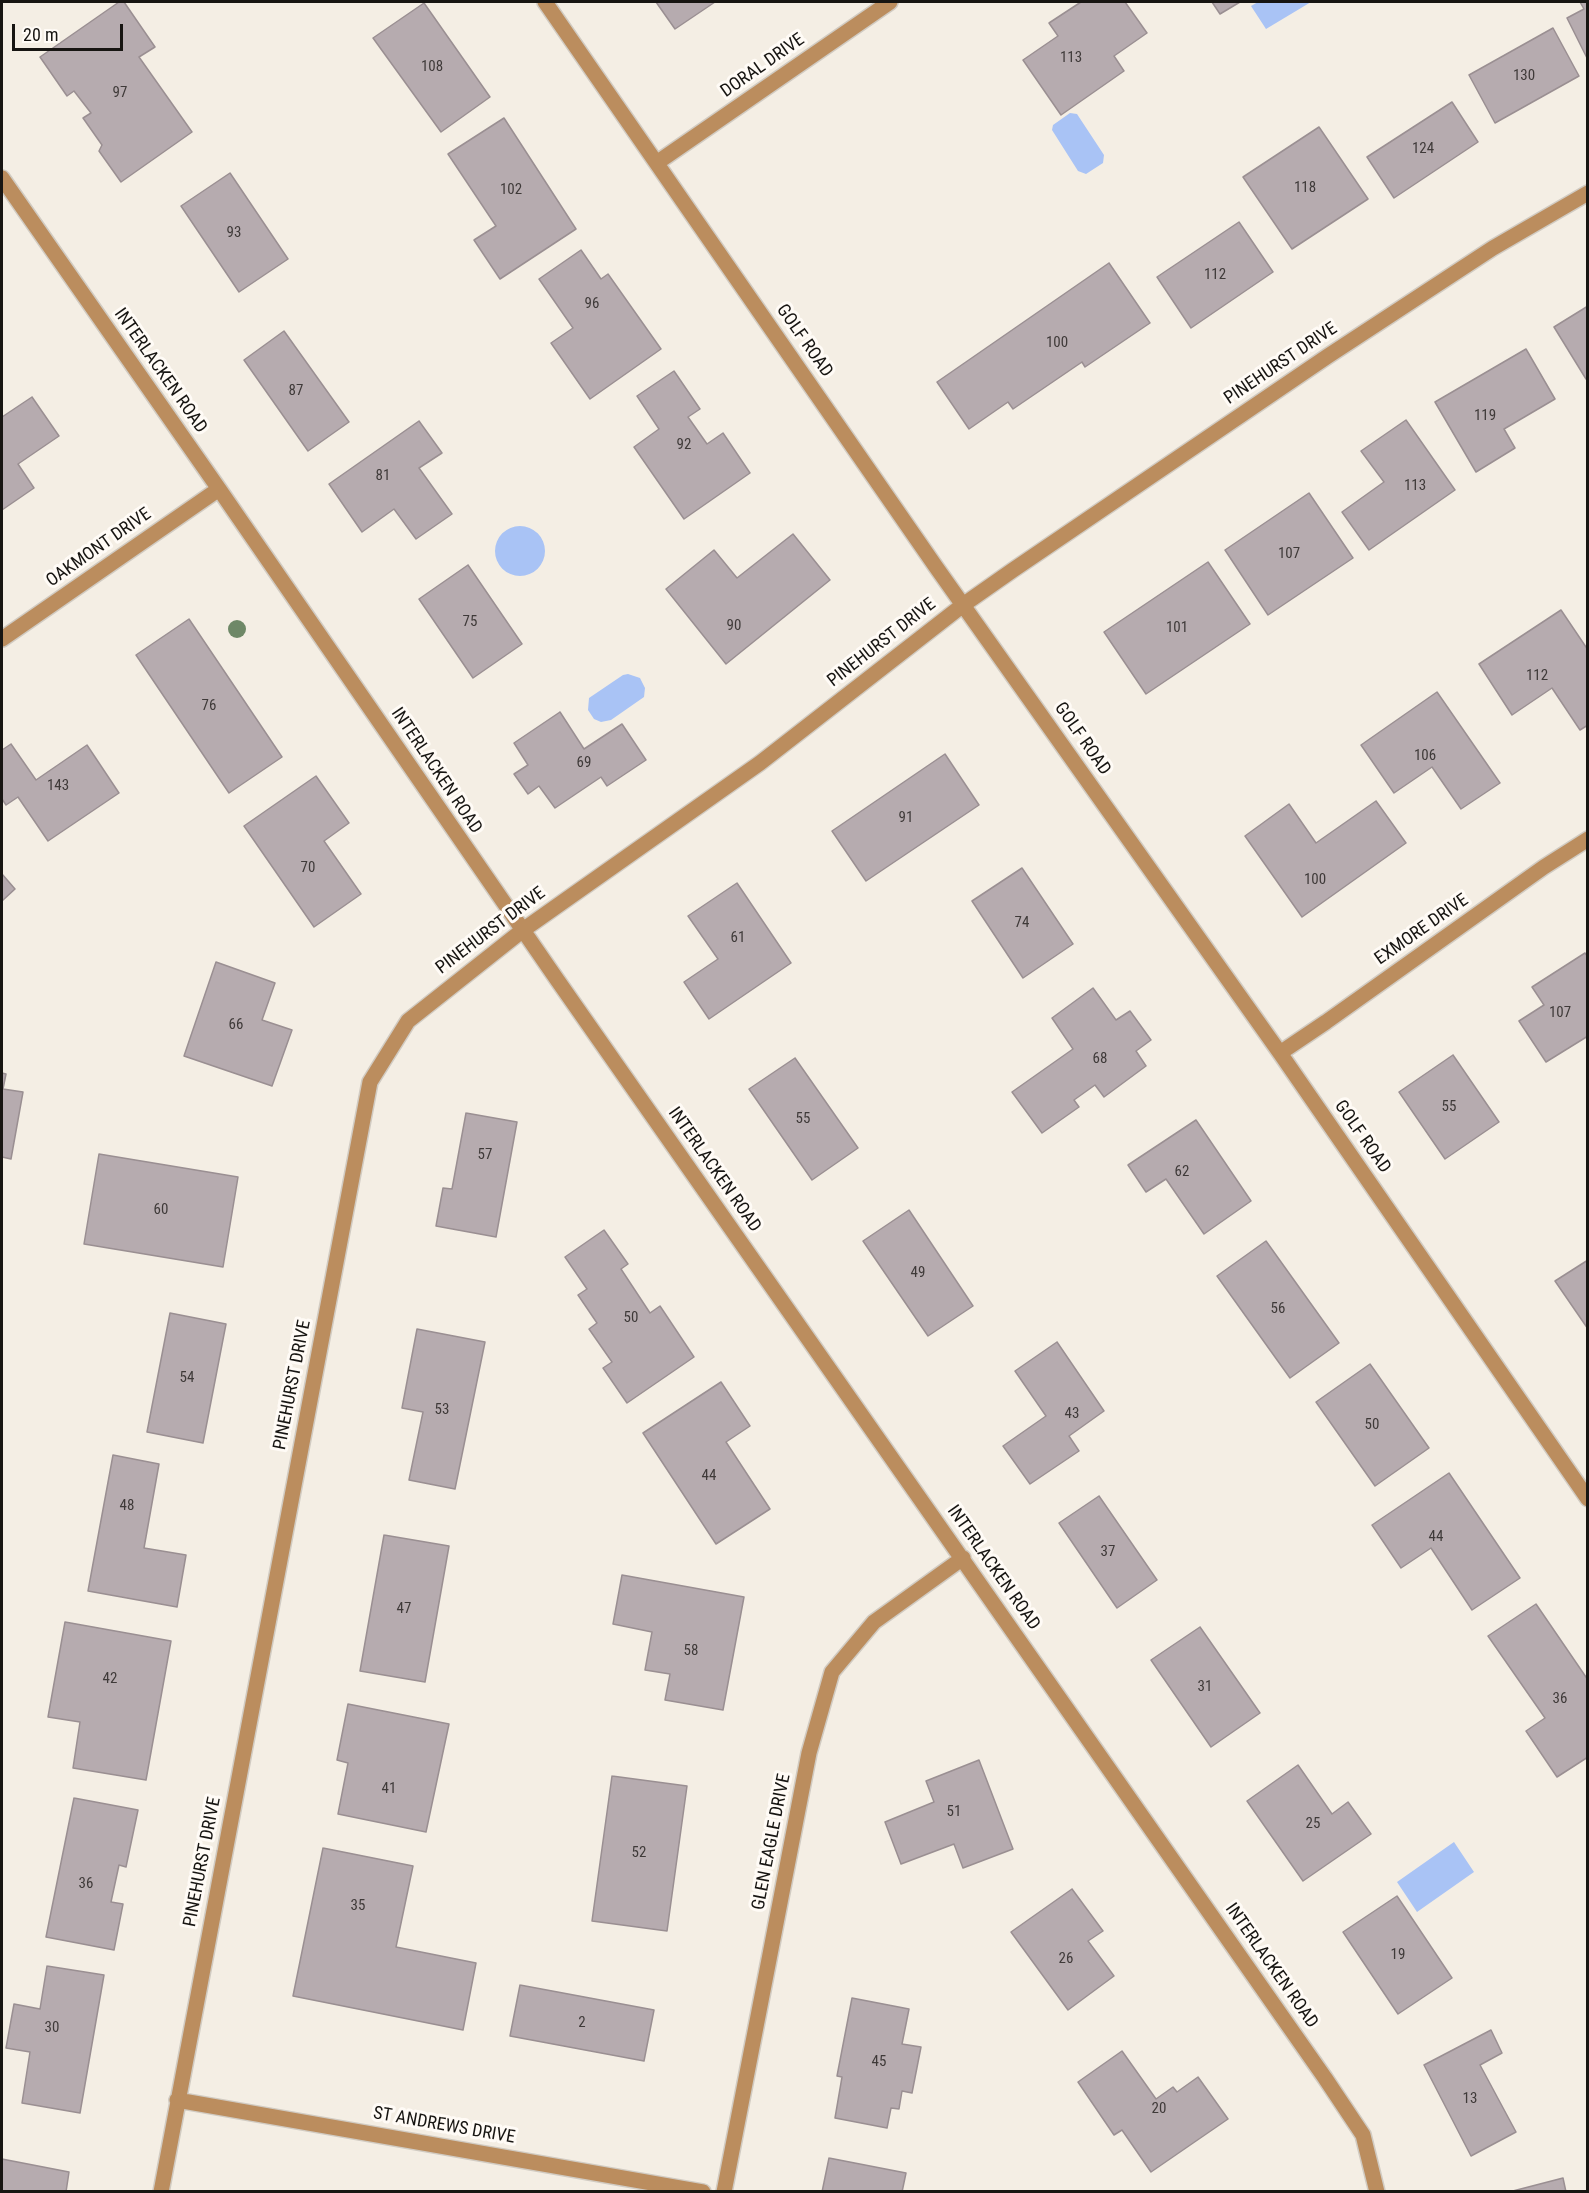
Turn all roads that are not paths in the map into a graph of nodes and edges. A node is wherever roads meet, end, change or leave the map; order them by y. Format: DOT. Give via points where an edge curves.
graph roads {
  1 [pos="545,2"];
  2 [pos="890,2"];
  3 [pos="658,162"];
  4 [pos="2,178"];
  5 [pos="1587,193"];
  6 [pos="219,489"];
  7 [pos="963,605"];
  8 [pos="2,639"];
  9 [pos="1587,839"];
  10 [pos="523,930"];
  11 [pos="1280,1053"];
  12 [pos="1587,1499"];
  13 [pos="963,1558"];
  14 [pos="177,2100"];
  15 [pos="161,2192"];
  16 [pos="703,2192"];
  17 [pos="724,2192"];
  18 [pos="1377,2192"];
  1 -- 3 [label="street, GOLF ROAD"];
  2 -- 3 [label="street, DORAL DRIVE"];
  3 -- 7 [label="street, GOLF ROAD"];
  4 -- 6 [label="street, INTERLACKEN ROAD"];
  5 -- 7 [label="street, PINEHURST DRIVE" via="1493,248 1328,356"];
  6 -- 8 [label="street, OAKMONT DRIVE"];
  6 -- 10 [label="street, INTERLACKEN ROAD"];
  7 -- 10 [label="street, PINEHURST DRIVE" via="760,764"];
  7 -- 11 [label="street, GOLF ROAD"];
  9 -- 11 [label="street, EXMORE DRIVE"];
  10 -- 13 [label="street, INTERLACKEN ROAD"];
  10 -- 14 [label="street, PINEHURST DRIVE" via="408,1021 370,1082"];
  11 -- 12 [label="street, GOLF ROAD"];
  13 -- 17 [label="street, GLEN EAGLE DRIVE" via="874,1622 832,1672 809,1753"];
  13 -- 18 [label="street, INTERLACKEN ROAD" via="1364,2135"];
  14 -- 15 [label="street, PINEHURST DRIVE"];
  14 -- 16 [label="street, ST ANDREWS DRIVE"];
}
